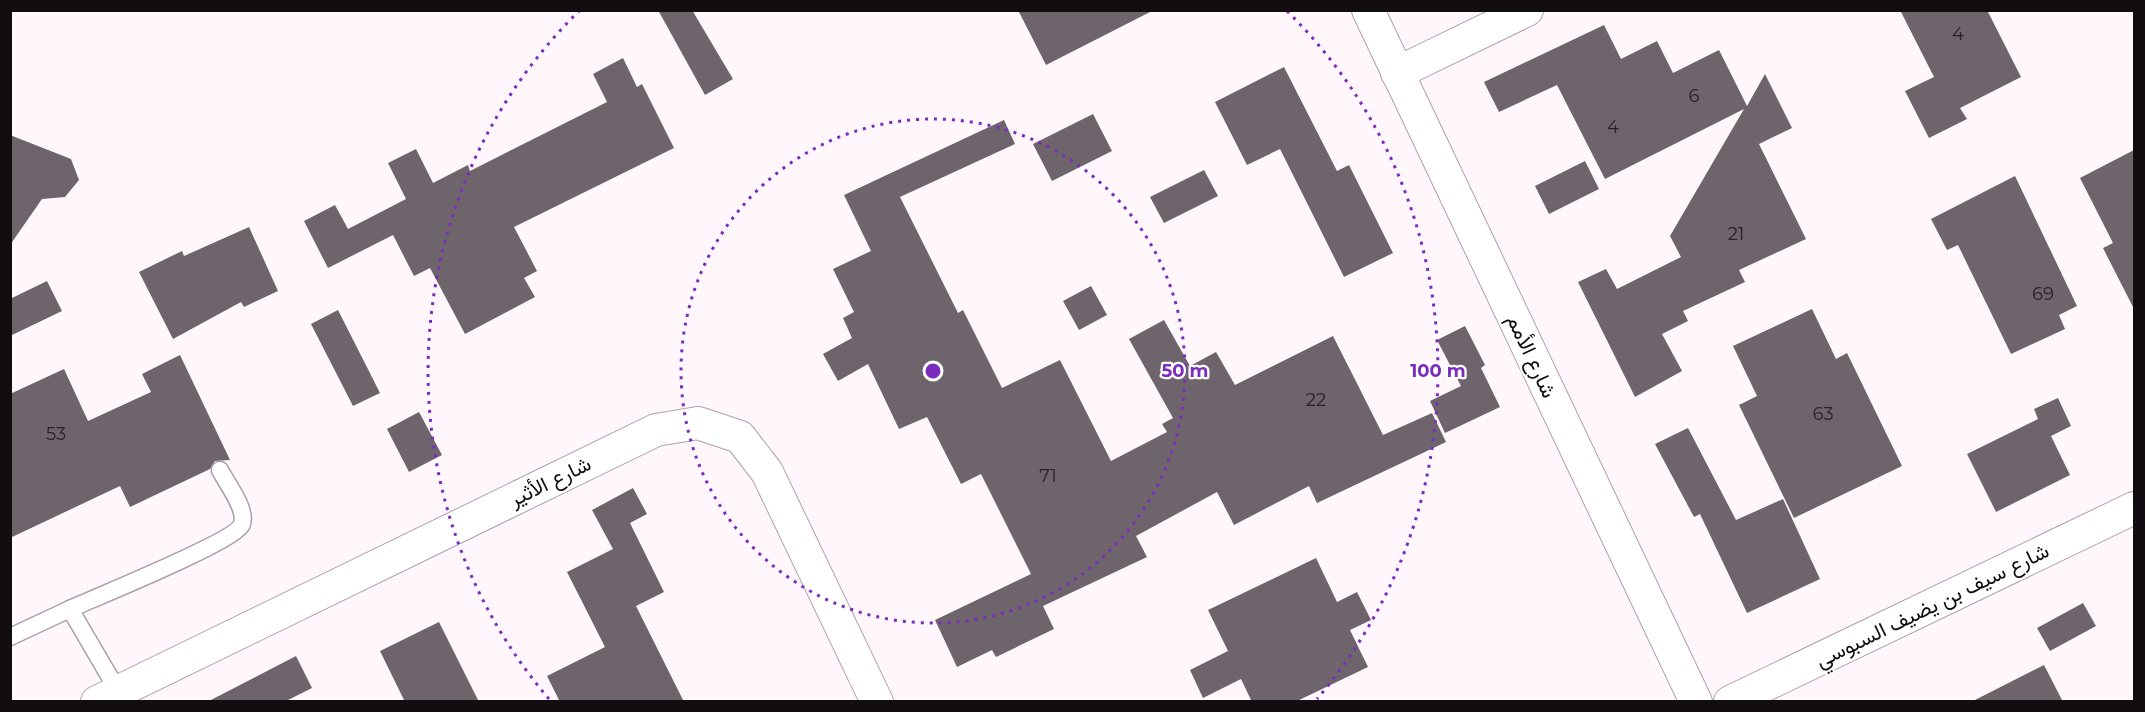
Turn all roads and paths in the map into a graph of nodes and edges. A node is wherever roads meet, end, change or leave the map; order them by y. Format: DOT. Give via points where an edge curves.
graph roads {
  1 [pos="1368,10"];
  2 [pos="1527,10"];
  3 [pos="1397,73"];
  4 [pos="220,470"];
  5 [pos="2134,508"];
  6 [pos="70,609"];
  7 [pos="10,637"];
  8 [pos="108,696"];
  9 [pos="877,702"];
  10 [pos="1696,702"];
  11 [pos="1730,702"];
  1 -- 3 [label="street, شارع الأمم"];
  2 -- 3 [label="street"];
  3 -- 10 [label="street, شارع الأمم"];
  4 -- 6 [label="lane" via="241,510 243,522 239,530"];
  5 -- 11 [label="street, شارع سيف بن يضيف السبوسي"];
  6 -- 7 [label="lane"];
  6 -- 8 [label="lane"];
  8 -- 9 [label="street, شارع الأثير" via="657,430 698,423 740,437 767,472"];
}
